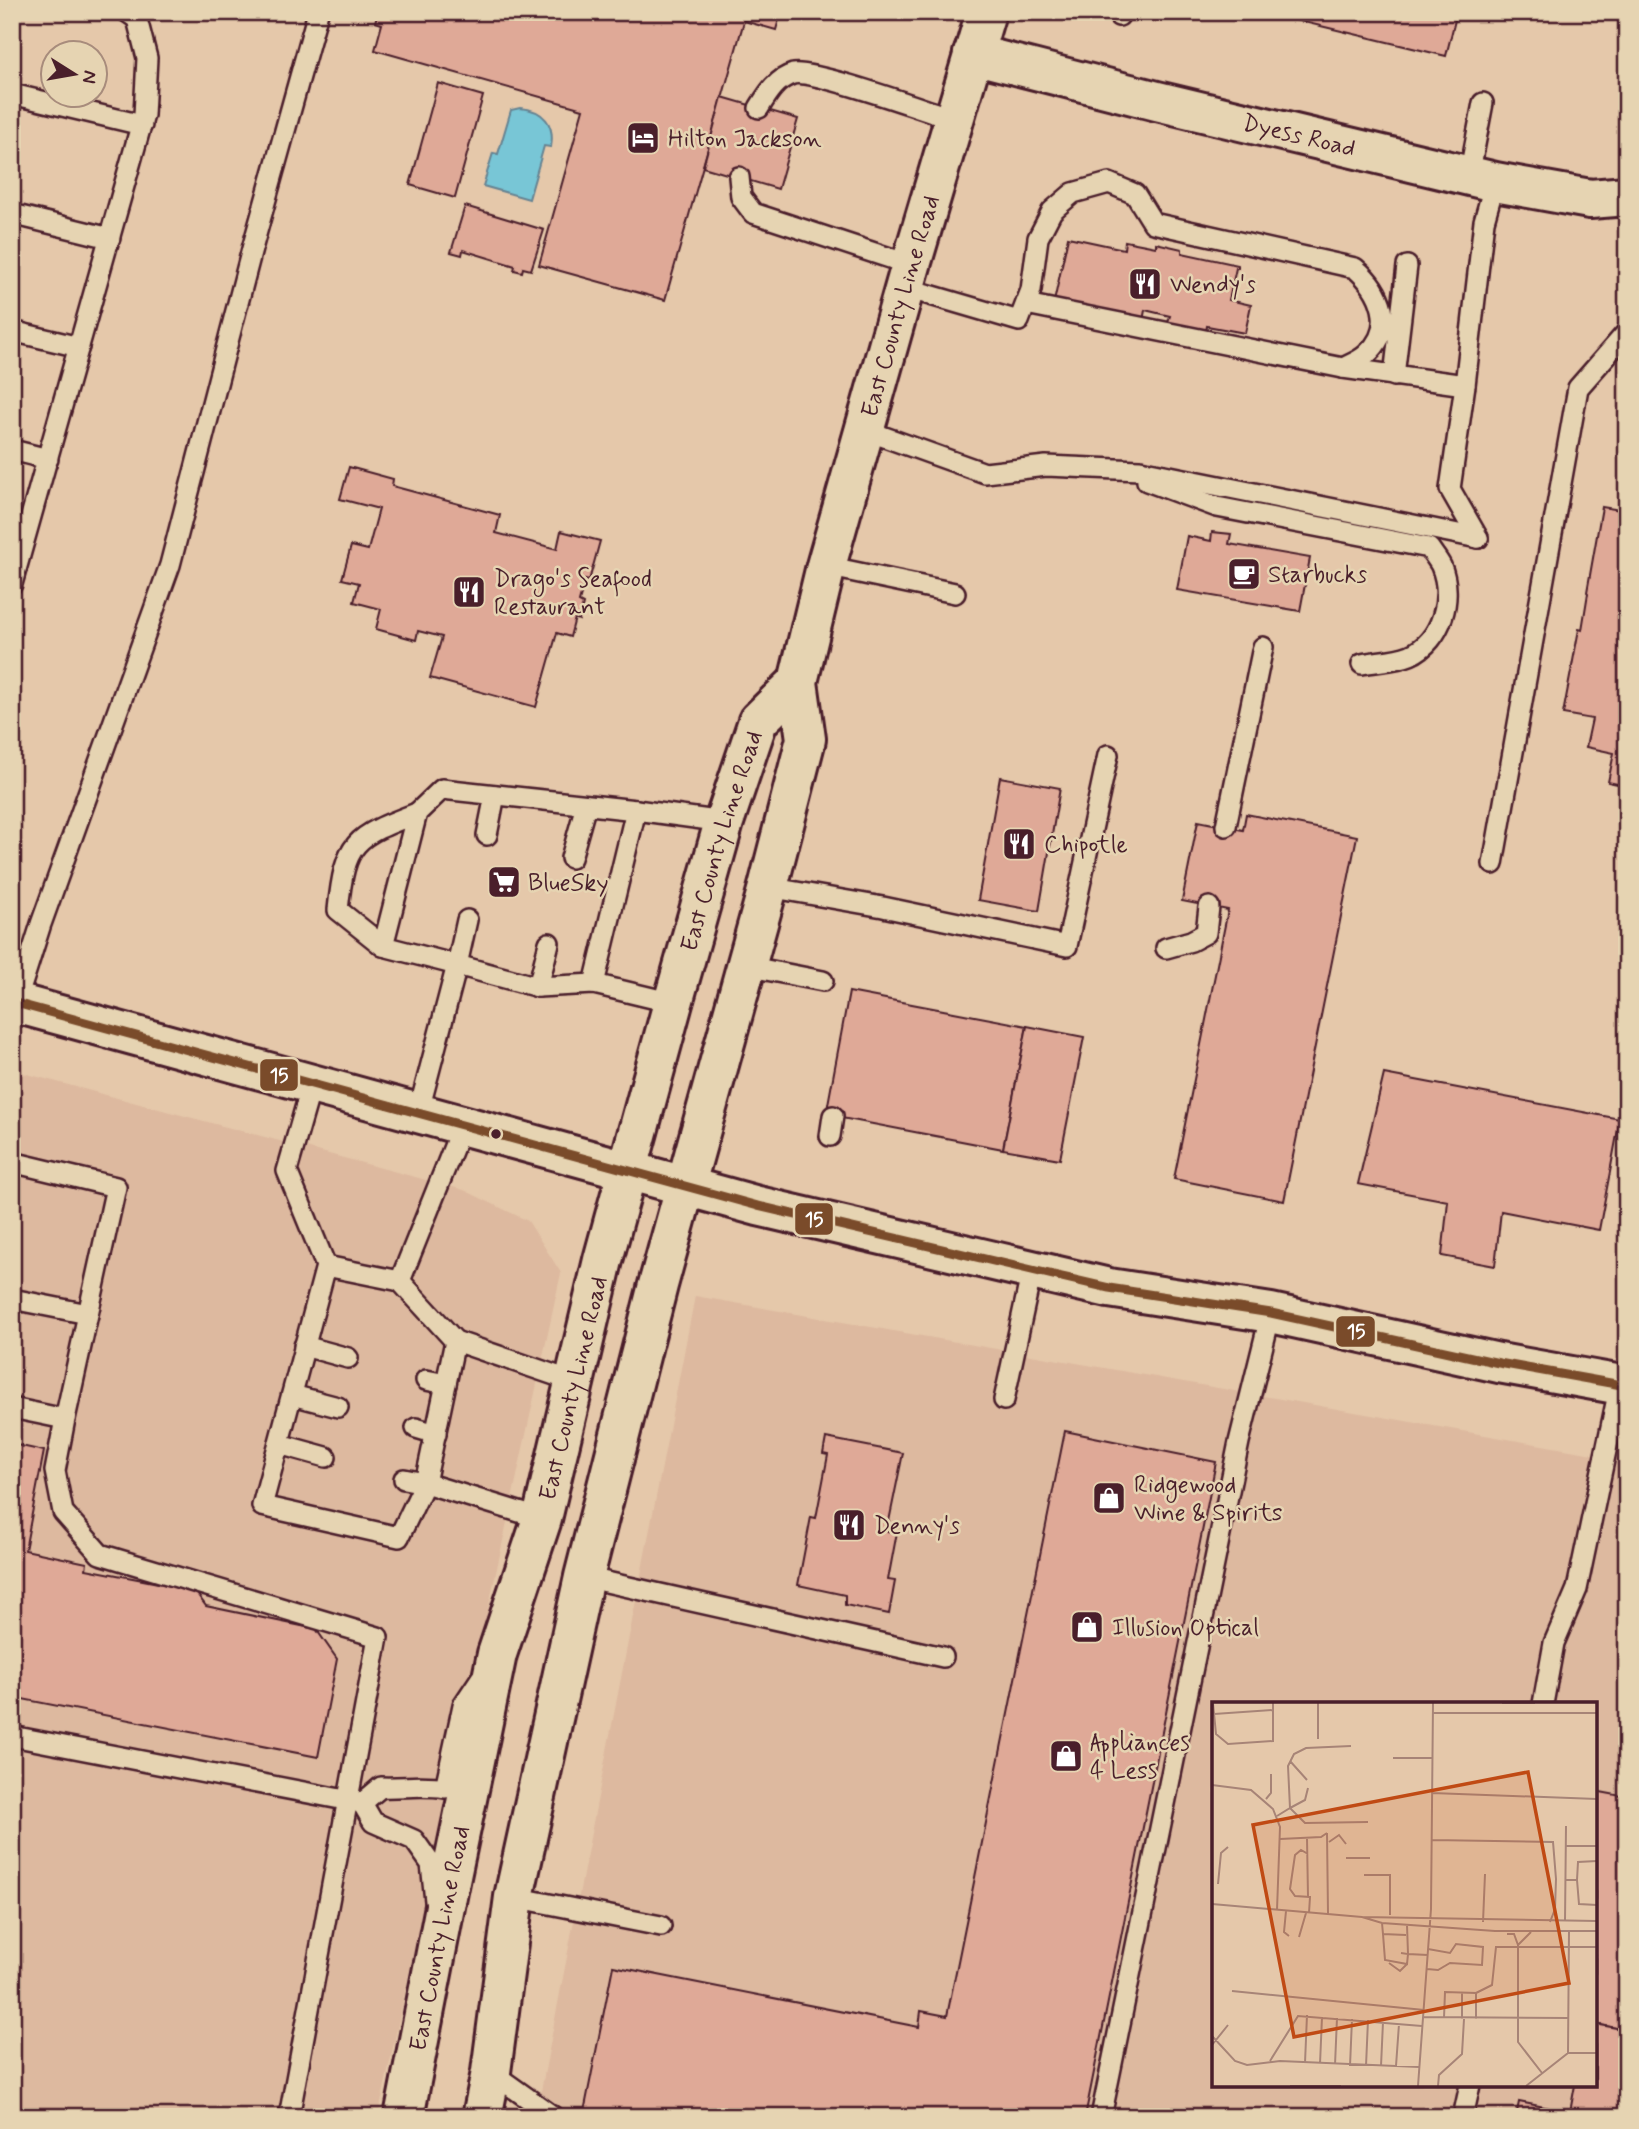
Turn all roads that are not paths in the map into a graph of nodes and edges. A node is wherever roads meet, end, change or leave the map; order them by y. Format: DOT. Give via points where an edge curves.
graph roads {
  1 [pos="127,12"];
  2 [pos="318,12"];
  3 [pos="986,12"];
  4 [pos="973,54"];
  5 [pos="12,94"];
  6 [pos="1483,103"];
  7 [pos="759,108"];
  8 [pos="954,119"];
  9 [pos="142,125"];
  10 [pos="739,177"];
  11 [pos="1482,179"];
  12 [pos="1627,196"];
  13 [pos="12,214"];
  14 [pos="110,238"];
  15 [pos="1407,266"];
  16 [pos="909,276"];
  17 [pos="1022,312"];
  18 [pos="12,331"];
  19 [pos="1627,332"];
  20 [pos="79,347"];
  21 [pos="1343,368"];
  22 [pos="1394,376"];
  23 [pos="1465,385"];
  24 [pos="865,430"];
  25 [pos="12,450"];
  26 [pos="48,459"];
  27 [pos="1111,467"];
  28 [pos="827,566"];
  29 [pos="14,574"];
  30 [pos="956,593"];
  31 [pos="1263,647"];
  32 [pos="1362,664"];
  33 [pos="798,682"];
  34 [pos="1108,755"];
  35 [pos="495,795"];
  36 [pos="586,804"];
  37 [pos="636,810"];
  38 [pos="417,813"];
  39 [pos="724,822"];
  40 [pos="1226,826"];
  41 [pos="486,835"];
  42 [pos="571,858"];
  43 [pos="1493,864"];
  44 [pos="768,887"];
  45 [pos="1209,907"];
  46 [pos="467,920"];
  47 [pos="549,943"];
  48 [pos="383,946"];
  49 [pos="1166,948"];
  50 [pos="457,965"];
  51 [pos="746,966"];
  52 [pos="823,981"];
  53 [pos="594,984"];
  54 [pos="538,987"];
  55 [pos="14,1003"];
  56 [pos="673,1003"];
  57 [pos="312,1084"];
  58 [pos="418,1114"];
  59 [pos="463,1124"];
  60 [pos="12,1162"];
  61 [pos="628,1170"];
  62 [pos="685,1186"];
  63 [pos="326,1266"];
  64 [pos="1031,1270"];
  65 [pos="400,1281"];
  66 [pos="12,1299"];
  67 [pos="1270,1313"];
  68 [pos="88,1314"];
  69 [pos="456,1341"];
  70 [pos="304,1346"];
  71 [pos="348,1358"];
  72 [pos="426,1380"];
  73 [pos="575,1382"];
  74 [pos="446,1384"];
  75 [pos="1623,1385"];
  76 [pos="292,1395"];
  77 [pos="1004,1400"];
  78 [pos="338,1407"];
  79 [pos="12,1408"];
  80 [pos="65,1419"];
  81 [pos="416,1428"];
  82 [pos="436,1433"];
  83 [pos="279,1444"];
  84 [pos="327,1457"];
  85 [pos="404,1479"];
  86 [pos="425,1483"];
  87 [pos="542,1519"];
  88 [pos="584,1577"];
  89 [pos="497,1654"];
  90 [pos="943,1657"];
  91 [pos="1543,1702"];
  92 [pos="12,1736"];
  93 [pos="355,1802"];
  94 [pos="514,1896"];
  95 [pos="661,1926"];
  96 [pos="439,1936"];
  97 [pos="491,2072"];
  98 [pos="1470,2087"];
  99 [pos="289,2117"];
  100 [pos="404,2117"];
  101 [pos="482,2117"];
  102 [pos="554,2117"];
  103 [pos="1101,2117"];
  104 [pos="1464,2117"];
  1 -- 9 [label="lane" via="136,19 147,58"];
  2 -- 55 [label="lane" via="170,565"];
  3 -- 4 [label="main road, East County Line Road"];
  4 -- 8 [label="main road, East County Line Road"];
  4 -- 11 [label="main road, Dyess Road"];
  5 -- 9 [label="lane"];
  6 -- 11 [label="lane"];
  7 -- 8 [label="lane" via="778,82 794,74 821,77"];
  8 -- 16 [label="main road, East County Line Road"];
  9 -- 14 [label="lane"];
  10 -- 16 [label="lane" via="741,197 753,213"];
  11 -- 12 [label="main road, Dyess Road" via="1590,199"];
  11 -- 23 [label="lane" via="1484,220"];
  13 -- 14 [label="lane"];
  14 -- 20 [label="lane"];
  15 -- 22 [label="lane"];
  16 -- 17 [label="lane"];
  16 -- 24 [label="main road, East County Line Road"];
  17 -- 21 [label="lane"];
  17 -- 21 [label="lane" via="1031,290 1038,238 1052,211 1073,193 1109,183 1135,194 1153,223 1355,268 1369,280 1384,321 1379,341 1366,356"];
  18 -- 20 [label="lane"];
  19 -- 43 [label="lane" via="1578,388"];
  20 -- 26 [label="lane"];
  21 -- 22 [label="lane"];
  22 -- 23 [label="lane"];
  23 -- 27 [label="lane" via="1450,489 1478,538"];
  24 -- 27 [label="lane" via="985,473 1046,466"];
  24 -- 28 [label="main road, East County Line Road"];
  25 -- 26 [label="lane"];
  26 -- 29 [label="lane"];
  27 -- 32 [label="lane" via="1217,507 1429,548 1441,566 1446,589 1439,628 1409,655"];
  28 -- 30 [label="lane"];
  28 -- 33 [label="main road, East County Line Road"];
  31 -- 40 [label="lane"];
  33 -- 39 [label="main road, East County Line Road" via="758,721"];
  33 -- 44 [label="main road, East County Line Road" via="806,739"];
  34 -- 44 [label="lane" via="1067,946"];
  35 -- 36 [label="lane"];
  35 -- 38 [label="lane" via="442,789"];
  35 -- 41 [label="lane"];
  36 -- 37 [label="lane"];
  36 -- 42 [label="lane"];
  37 -- 39 [label="lane"];
  37 -- 53 [label="lane"];
  38 -- 48 [label="lane"];
  38 -- 48 [label="lane" via="379,827 360,839 348,855 338,910"];
  39 -- 56 [label="main road, East County Line Road"];
  44 -- 51 [label="main road, East County Line Road"];
  45 -- 49 [label="lane" via="1206,933"];
  46 -- 50 [label="lane"];
  47 -- 54 [label="lane"];
  48 -- 50 [label="lane"];
  50 -- 54 [label="lane"];
  50 -- 58 [label="lane"];
  51 -- 52 [label="lane"];
  51 -- 62 [label="main road, East County Line Road"];
  53 -- 54 [label="lane"];
  53 -- 56 [label="lane"];
  55 -- 57 [label="main road"];
  56 -- 61 [label="main road, East County Line Road"];
  57 -- 58 [label="main road"];
  57 -- 63 [label="lane" via="288,1171"];
  58 -- 59 [label="main road"];
  59 -- 61 [label="main road"];
  59 -- 65 [label="lane"];
  60 -- 68 [label="lane" via="116,1187"];
  61 -- 62 [label="main road"];
  61 -- 73 [label="main road, East County Line Road"];
  62 -- 64 [label="main road"];
  62 -- 88 [label="main road, East County Line Road"];
  63 -- 65 [label="lane"];
  63 -- 70 [label="lane"];
  64 -- 67 [label="main road" via="1109,1288"];
  64 -- 77 [label="lane"];
  65 -- 69 [label="lane"];
  66 -- 68 [label="lane"];
  67 -- 75 [label="main road"];
  67 -- 103 [label="lane" via="1239,1441"];
  68 -- 80 [label="lane"];
  69 -- 73 [label="lane"];
  69 -- 74 [label="lane"];
  70 -- 71 [label="lane"];
  70 -- 76 [label="lane"];
  72 -- 74 [label="lane"];
  73 -- 87 [label="main road, East County Line Road"];
  74 -- 82 [label="lane"];
  75 -- 91 [label="lane" via="1577,1589 1554,1643"];
  76 -- 78 [label="lane"];
  76 -- 83 [label="lane"];
  79 -- 80 [label="lane"];
  80 -- 93 [label="lane" via="55,1471 62,1512 100,1554 378,1637"];
  81 -- 82 [label="lane"];
  82 -- 86 [label="lane"];
  83 -- 84 [label="lane"];
  83 -- 86 [label="lane" via="262,1506 399,1537"];
  85 -- 86 [label="lane"];
  86 -- 87 [label="lane"];
  87 -- 89 [label="main road, East County Line Road"];
  88 -- 90 [label="lane"];
  88 -- 94 [label="main road, East County Line Road"];
  89 -- 93 [label="lane" via="463,1705 445,1788 426,1784 381,1787"];
  89 -- 96 [label="main road, East County Line Road"];
  92 -- 93 [label="lane"];
  93 -- 96 [label="lane" via="373,1822 414,1840 431,1864"];
  93 -- 99 [label="lane"];
  94 -- 95 [label="lane"];
  94 -- 97 [label="main road, East County Line Road"];
  96 -- 100 [label="main road, East County Line Road"];
  97 -- 101 [label="main road, East County Line Road"];
  97 -- 102 [label="lane"];
  98 -- 104 [label="lane"];
}
